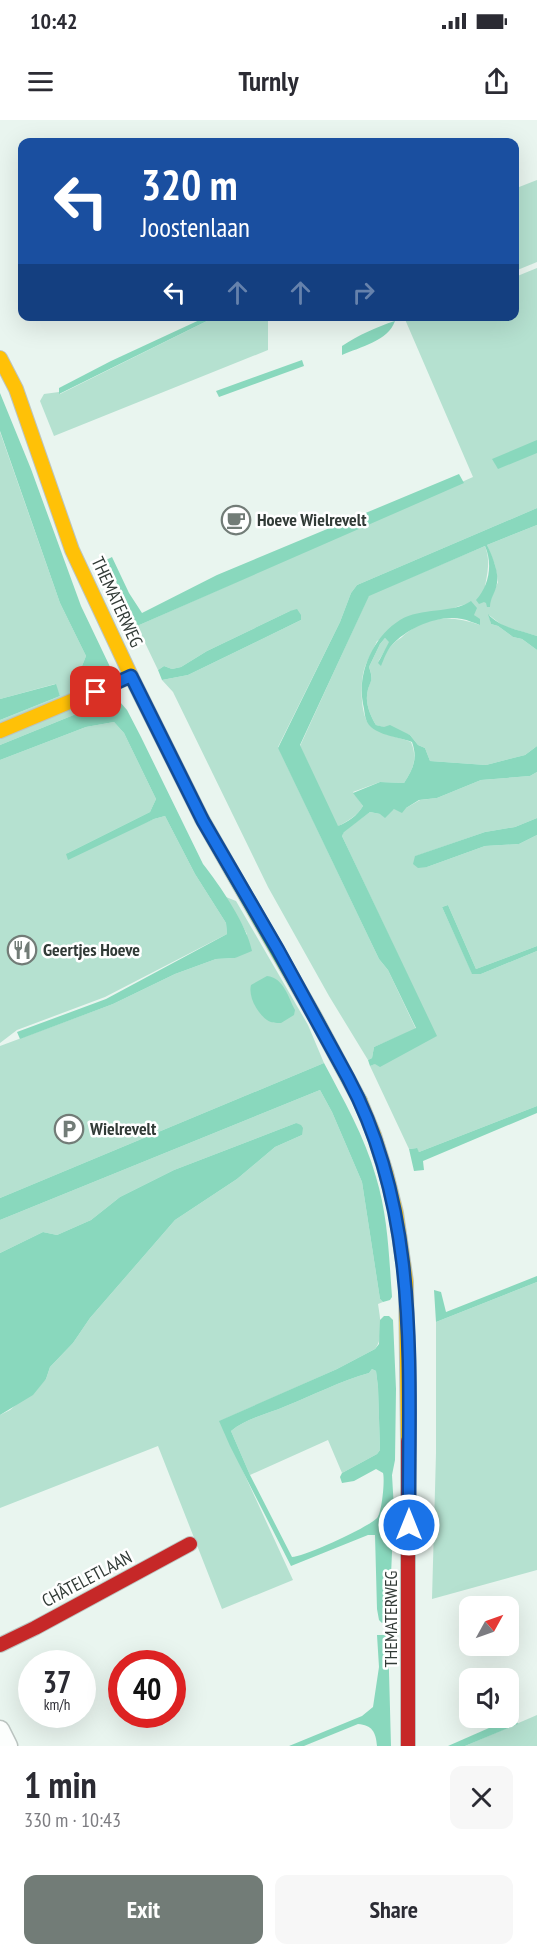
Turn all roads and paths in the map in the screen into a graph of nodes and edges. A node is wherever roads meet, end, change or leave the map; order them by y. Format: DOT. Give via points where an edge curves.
graph roads {
  1 [pos="0,358"];
  2 [pos="125,680"];
  3 [pos="0,731"];
  4 [pos="190,1544"];
  5 [pos="0,1645"];
  6 [pos="0,1730"];
  7 [pos="8,1746"];
  8 [pos="408,1746"];
  1 -- 2 [label="street, THEMATERWEG" via="16,389 72,550"];
  2 -- 3 [label="street"];
  2 -- 8 [label="street, THEMATERWEG" via="359,1098 391,1193 406,1282 408,1337"];
  4 -- 5 [label="street, CHÂTELETLAAN"];
  6 -- 7 [label="street"];
}
